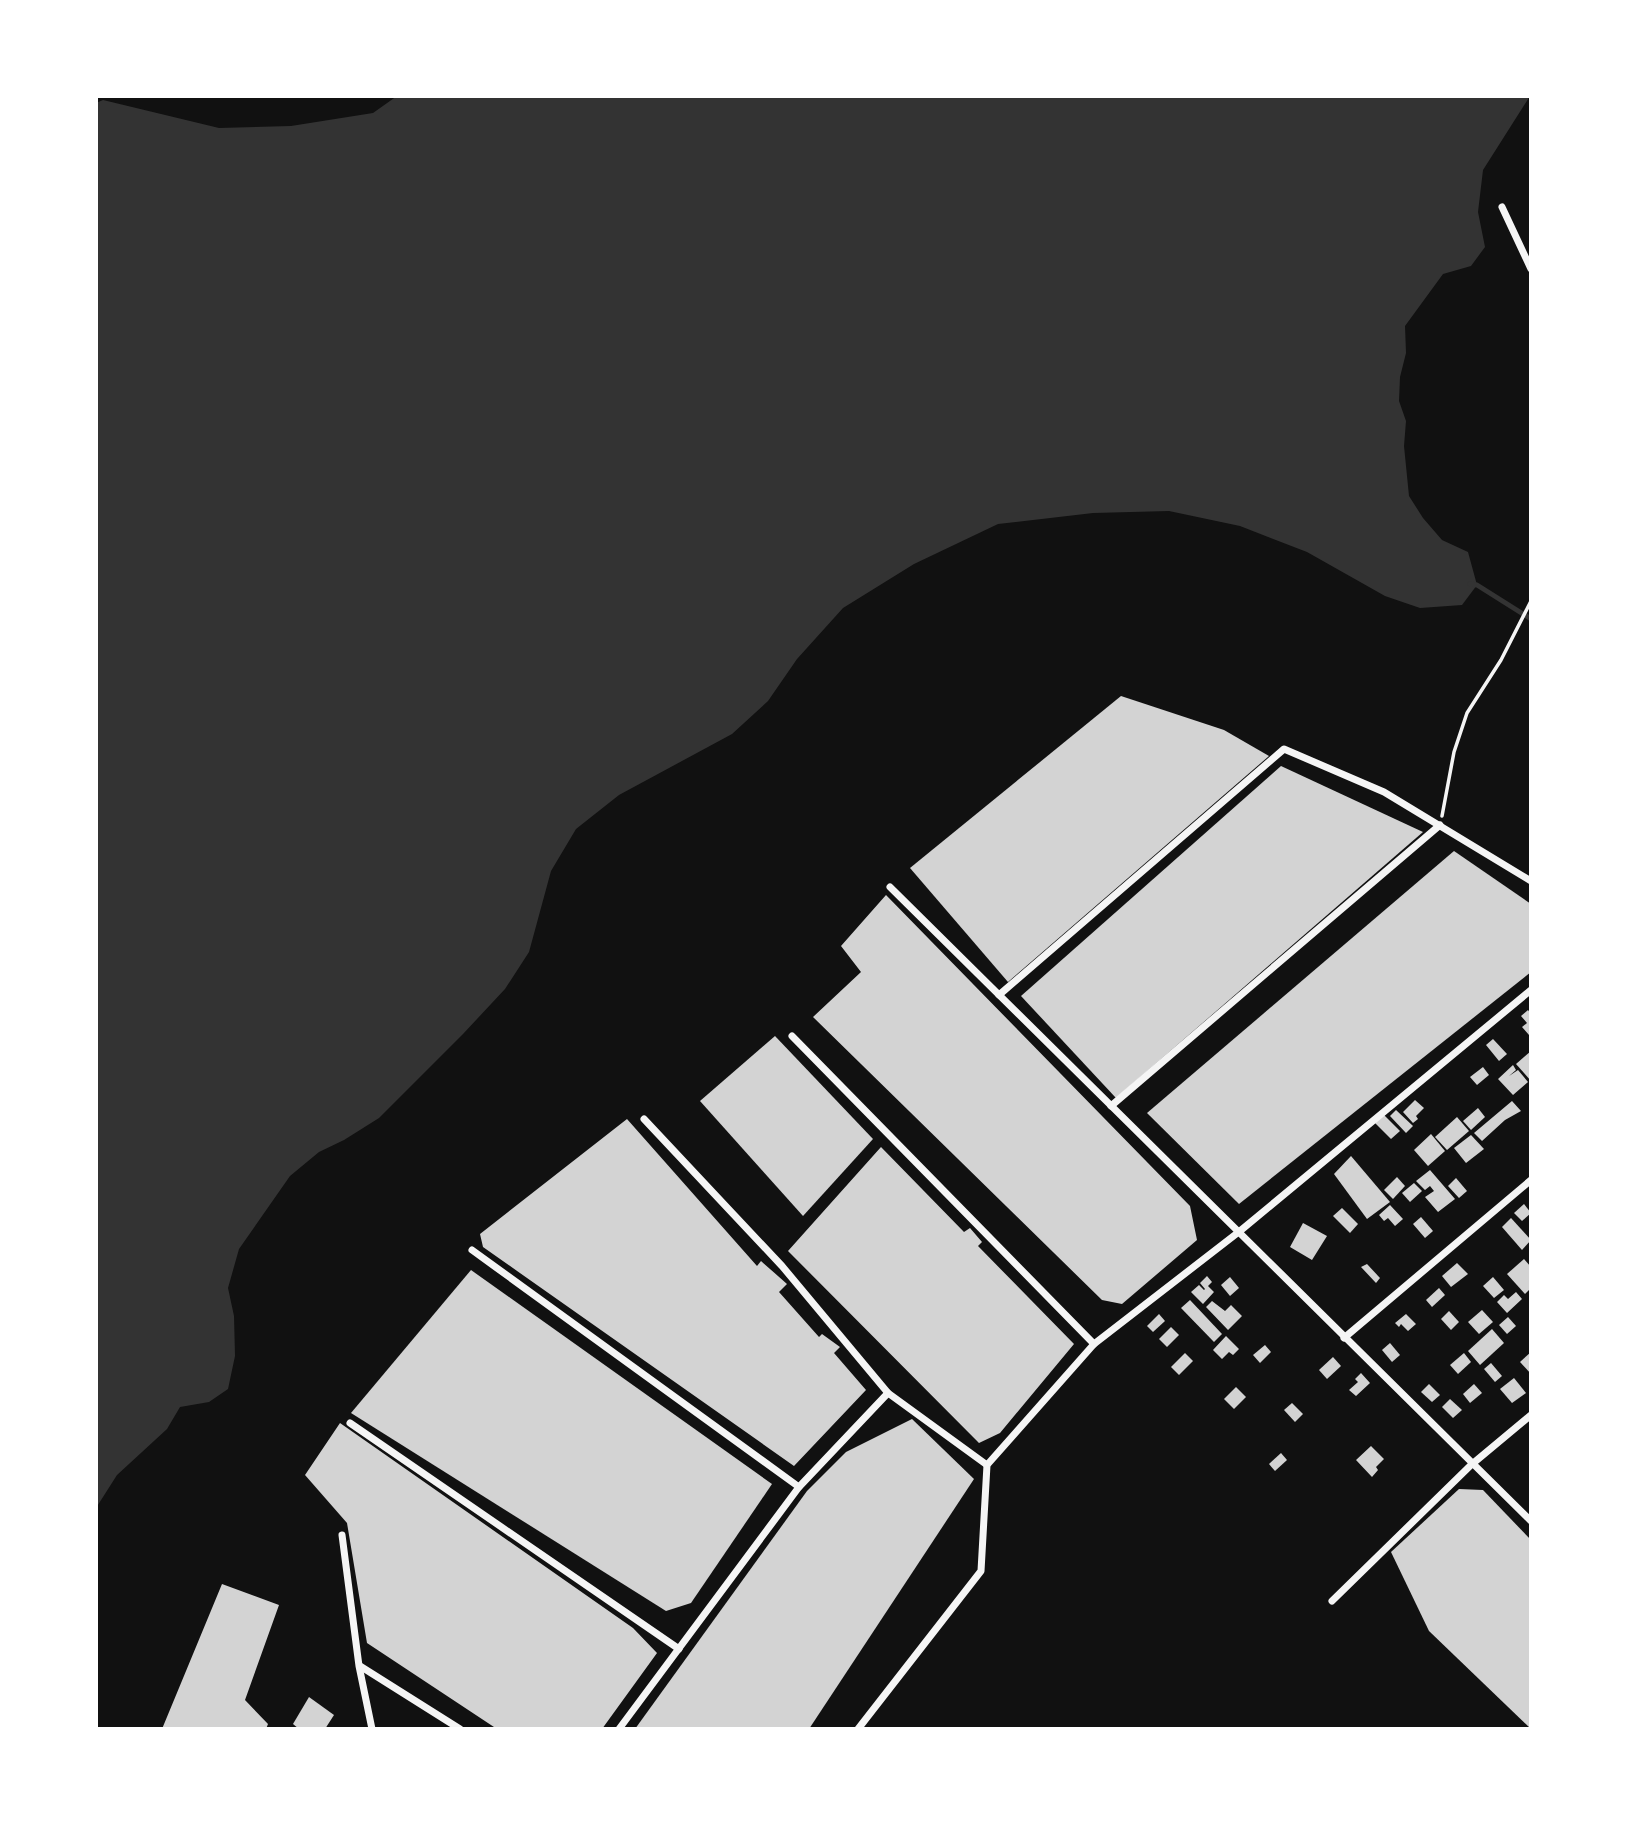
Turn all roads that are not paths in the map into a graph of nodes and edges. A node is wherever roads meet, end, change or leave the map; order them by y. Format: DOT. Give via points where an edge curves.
graph roads {
  1 [pos="1502,207"];
  2 [pos="1531,269"];
  3 [pos="1440,825"];
  4 [pos="1531,881"];
  5 [pos="890,887"];
  6 [pos="1531,990"];
  7 [pos="999,996"];
  8 [pos="792,1036"];
  9 [pos="1111,1106"];
  10 [pos="644,1119"];
  11 [pos="1531,1180"];
  12 [pos="1240,1231"];
  13 [pos="472,1250"];
  14 [pos="1344,1338"];
  15 [pos="1094,1344"];
  16 [pos="888,1393"];
  17 [pos="1531,1415"];
  18 [pos="350,1423"];
  19 [pos="986,1465"];
  20 [pos="1471,1465"];
  21 [pos="799,1487"];
  22 [pos="1531,1521"];
  23 [pos="342,1535"];
  24 [pos="1332,1601"];
  25 [pos="678,1649"];
  26 [pos="359,1666"];
  27 [pos="372,1729"];
  28 [pos="460,1729"];
  29 [pos="619,1729"];
  30 [pos="858,1729"];
  1 -- 2 [label="street"];
  3 -- 4 [label="street"];
  3 -- 7 [label="street" via="1384,792 1284,749"];
  3 -- 9 [label="street"];
  5 -- 7 [label="street"];
  6 -- 12 [label="street"];
  7 -- 9 [label="street"];
  8 -- 15 [label="street"];
  9 -- 12 [label="street"];
  10 -- 16 [label="street" via="782,1266"];
  11 -- 14 [label="street"];
  12 -- 14 [label="street"];
  12 -- 15 [label="street"];
  13 -- 21 [label="street"];
  14 -- 20 [label="street"];
  15 -- 19 [label="street"];
  16 -- 19 [label="street"];
  16 -- 21 [label="street"];
  17 -- 20 [label="street"];
  18 -- 25 [label="street"];
  19 -- 30 [label="street" via="981,1571"];
  20 -- 22 [label="street"];
  20 -- 24 [label="street"];
  21 -- 25 [label="street"];
  23 -- 26 [label="street"];
  25 -- 29 [label="street"];
  26 -- 27 [label="street"];
  26 -- 28 [label="street"];
}
